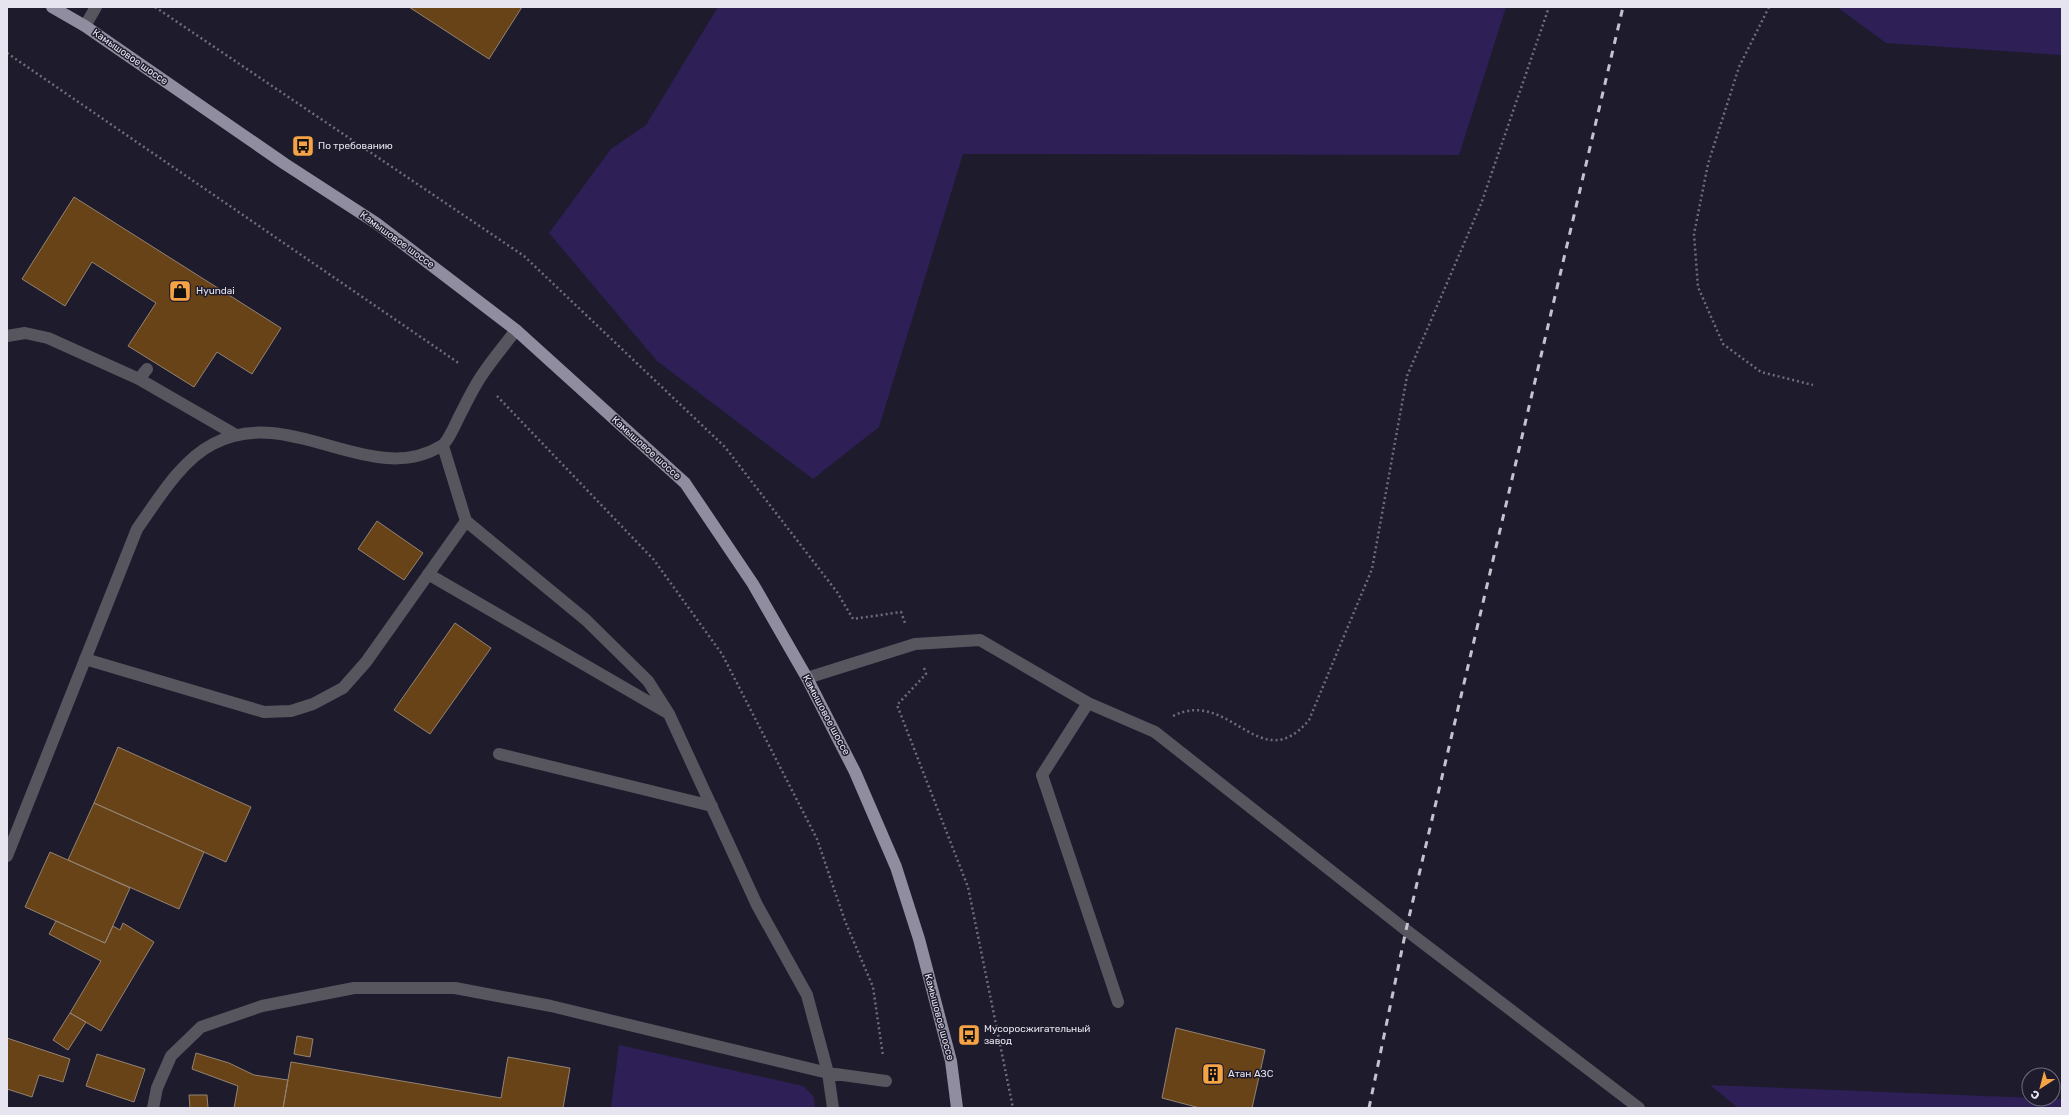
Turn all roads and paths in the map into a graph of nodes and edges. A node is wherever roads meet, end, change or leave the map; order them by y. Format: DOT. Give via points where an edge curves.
graph roads {
  1 [pos="52,7"];
  2 [pos="96,7"];
  3 [pos="1549,7"];
  4 [pos="1769,7"];
  5 [pos="85,26"];
  6 [pos="7,53"];
  7 [pos="516,330"];
  8 [pos="7,336"];
  9 [pos="147,369"];
  10 [pos="480,378"];
  11 [pos="139,379"];
  12 [pos="1813,385"];
  13 [pos="236,435"];
  14 [pos="443,446"];
  15 [pos="466,521"];
  16 [pos="428,574"];
  17 [pos="85,659"];
  18 [pos="806,678"];
  19 [pos="1088,703"];
  20 [pos="669,714"];
  21 [pos="1155,732"];
  22 [pos="499,754"];
  23 [pos="712,806"];
  24 [pos="7,856"];
  25 [pos="1118,1002"];
  26 [pos="828,1073"];
  27 [pos="886,1081"];
  28 [pos="153,1108"];
  29 [pos="833,1108"];
  30 [pos="957,1108"];
  31 [pos="1640,1108"];
  1 -- 5 [label="main road, Камышовое шоссе"];
  2 -- 5 [label="lane"];
  3 -- 21 [label="path" via="1481,204 1407,376 1372,568 1309,720 1290,736 1278,740 1265,739 1253,735 1214,712 1197,709 1181,712 1166,720"];
  4 -- 12 [label="path" via="1739,67 1708,164 1694,234 1698,287 1723,344 1761,372"];
  5 -- 7 [label="main road, Камышовое шоссе" via="285,164 376,223"];
  6 -- 10 [label="path"];
  7 -- 10 [label="lane"];
  7 -- 18 [label="main road, Камышовое шоссе" via="685,484 753,584"];
  8 -- 11 [label="lane" via="24,333 48,338"];
  9 -- 11 [label="lane"];
  10 -- 14 [label="lane"];
  10 -- 27 [label="path" via="654,560 722,654 817,839 845,921 873,988"];
  11 -- 13 [label="lane"];
  13 -- 14 [label="lane" via="284,434 396,460 418,457"];
  13 -- 17 [label="lane" via="212,444 194,457 167,487 136,529"];
  14 -- 15 [label="lane"];
  15 -- 16 [label="lane"];
  15 -- 20 [label="lane" via="586,620 648,681"];
  16 -- 17 [label="lane" via="366,662 343,688 313,704 291,711 264,712"];
  16 -- 20 [label="lane"];
  17 -- 24 [label="lane"];
  18 -- 19 [label="lane" via="915,644 980,640"];
  18 -- 30 [label="main road, Камышовое шоссе" via="855,772 896,867 919,939 951,1061"];
  19 -- 21 [label="lane"];
  19 -- 25 [label="lane" via="1042,775"];
  20 -- 23 [label="lane"];
  21 -- 31 [label="lane" via="1406,930"];
  22 -- 23 [label="lane"];
  23 -- 26 [label="lane" via="757,905 807,995"];
  26 -- 27 [label="lane"];
  26 -- 28 [label="lane" via="551,1006 455,988 354,988 262,1006 201,1027 171,1056 157,1088"];
  26 -- 29 [label="lane"];
}
